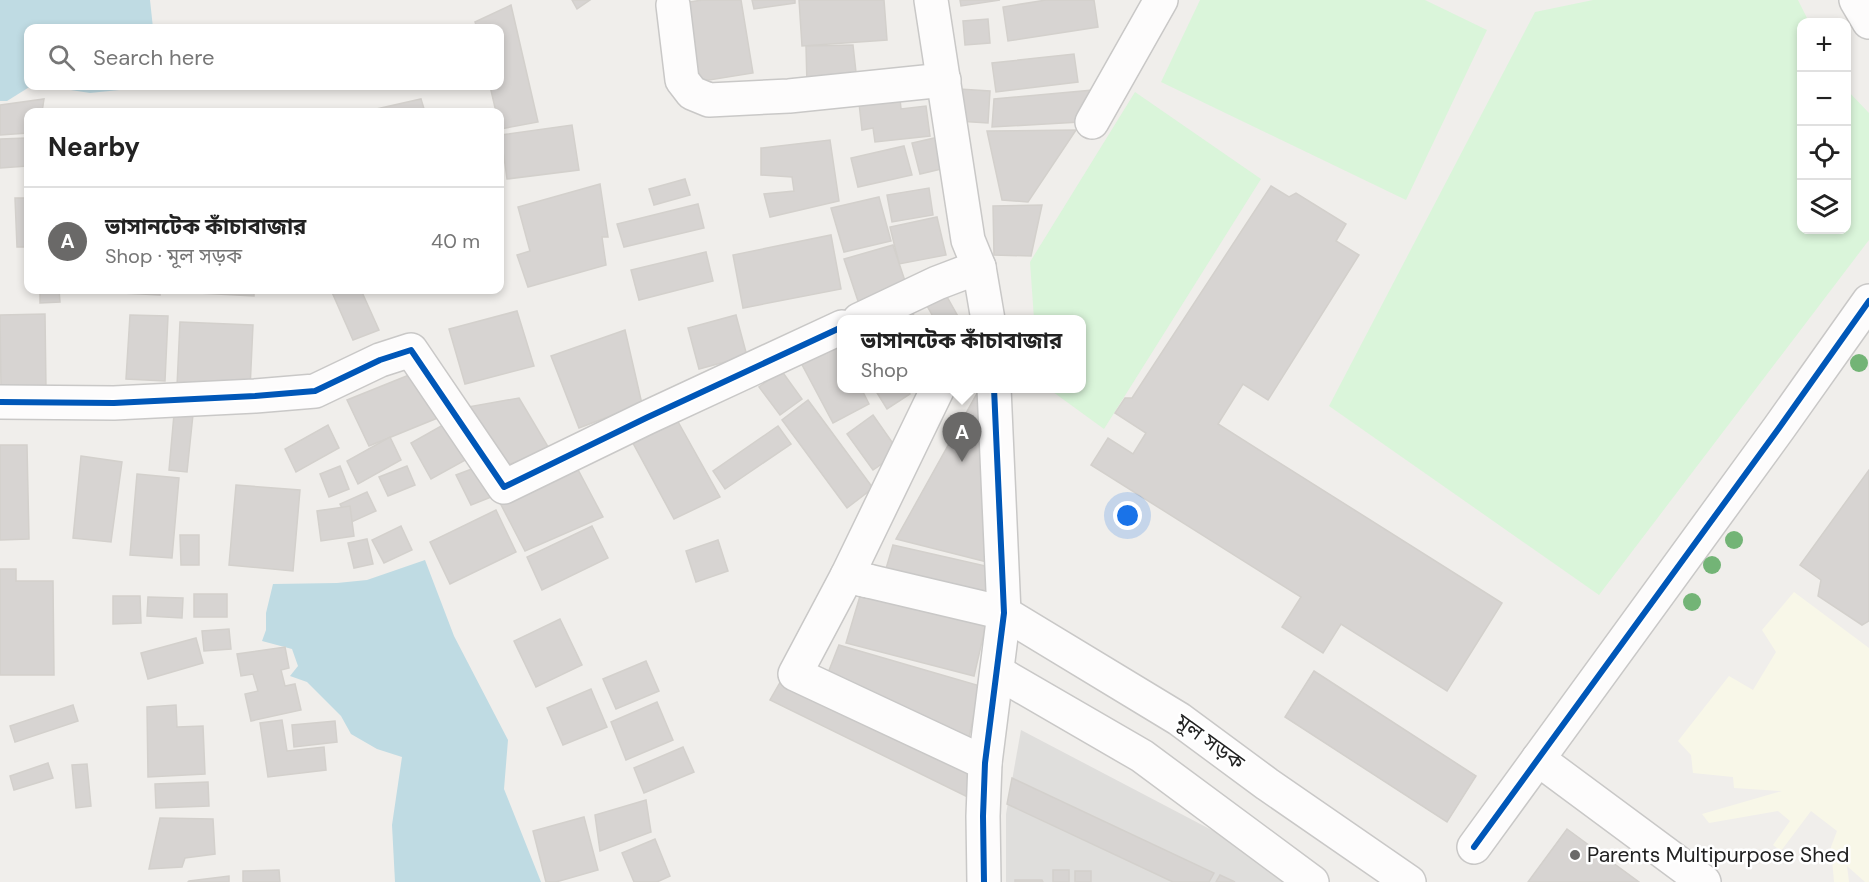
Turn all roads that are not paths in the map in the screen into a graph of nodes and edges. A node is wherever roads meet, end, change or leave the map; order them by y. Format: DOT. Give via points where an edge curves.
graph roads {
  1 [pos="930,0"];
  2 [pos="1161,0"];
  3 [pos="1856,0"];
  4 [pos="673,5"];
  5 [pos="1869,22"];
  6 [pos="944,80"];
  7 [pos="1092,122"];
  8 [pos="980,300"];
  9 [pos="1869,301"];
  10 [pos="870,315"];
  11 [pos="837,329"];
  12 [pos="936,393"];
  13 [pos="994,393"];
  14 [pos="0,402"];
  15 [pos="989,609"];
  16 [pos="997,672"];
  17 [pos="1538,759"];
  18 [pos="985,763"];
  19 [pos="1474,847"];
  20 [pos="984,882"];
  21 [pos="1312,882"];
  22 [pos="1409,882"];
  23 [pos="1704,882"];
  1 -- 6 [label="street"];
  2 -- 7 [label="street"];
  3 -- 5 [label="street"];
  4 -- 6 [label="street" via="682,81 692,93 709,100"];
  6 -- 8 [label="street"];
  8 -- 10 [label="street" via="938,283"];
  9 -- 17 [label="street"];
  11 -- 14 [label="street" via="504,487 411,350 315,391 114,403"];
  12 -- 15 [label="street" via="847,576"];
  13 -- 15 [label="street"];
  15 -- 16 [label="street"];
  15 -- 18 [label="street" via="847,576 795,674"];
  15 -- 22 [label="street, মূল সড়ক" via="1179,719"];
  16 -- 18 [label="street"];
  16 -- 21 [label="street" via="1142,756"];
  17 -- 19 [label="street"];
  17 -- 23 [label="street"];
  18 -- 20 [label="street"];
}
